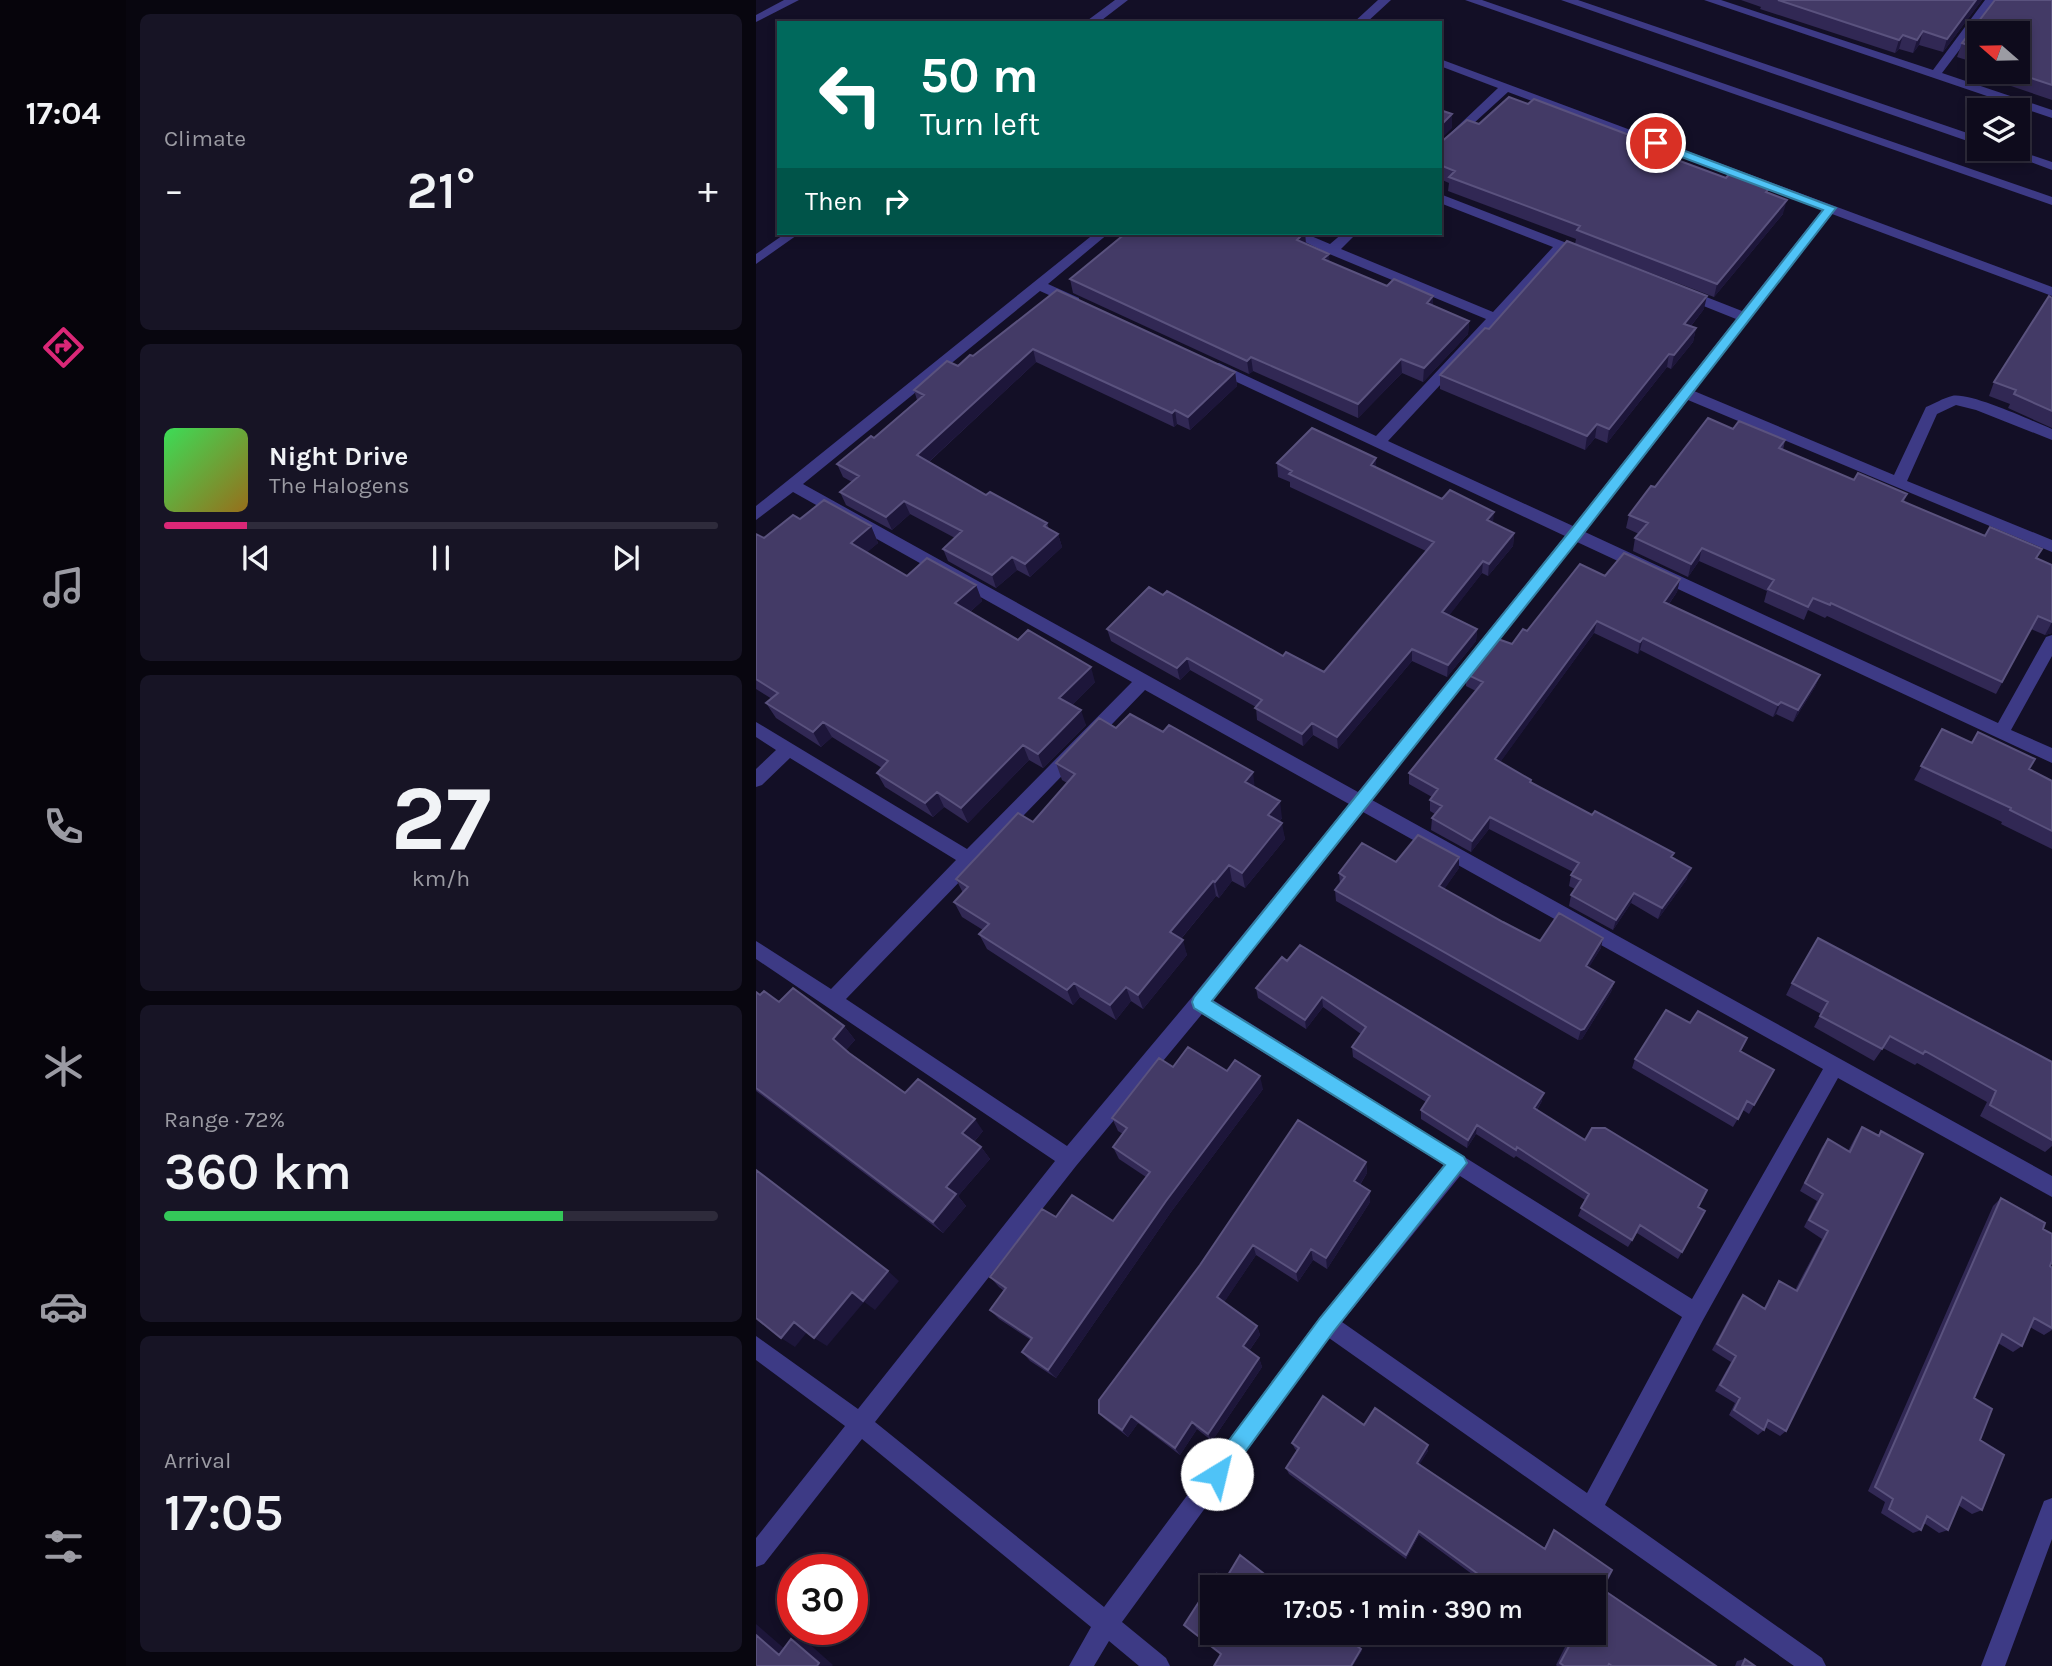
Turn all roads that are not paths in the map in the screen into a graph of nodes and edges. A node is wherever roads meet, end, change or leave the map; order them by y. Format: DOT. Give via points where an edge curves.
graph roads {
  1 [pos="793,0"];
  2 [pos="1122,0"];
  3 [pos="1385,0"];
  4 [pos="1471,0"];
  5 [pos="1567,0"];
  6 [pos="1710,0"];
  7 [pos="1992,0"];
  8 [pos="756,19"];
  9 [pos="1093,21"];
  10 [pos="1361,21"];
  11 [pos="1442,63"];
  12 [pos="1935,75"];
  13 [pos="1506,87"];
  14 [pos="2052,114"];
  15 [pos="1967,137"];
  16 [pos="1442,148"];
  17 [pos="2030,159"];
  18 [pos="2052,166"];
  19 [pos="1442,199"];
  20 [pos="2052,201"];
  21 [pos="1830,208"];
  22 [pos="791,235"];
  23 [pos="1101,235"];
  24 [pos="1298,235"];
  25 [pos="1349,235"];
  26 [pos="1562,246"];
  27 [pos="1332,250"];
  28 [pos="756,260"];
  29 [pos="1599,260"];
  30 [pos="1039,285"];
  31 [pos="1672,289"];
  32 [pos="2052,292"];
  33 [pos="1088,307"];
  34 [pos="1745,317"];
  35 [pos="1495,318"];
  36 [pos="1201,360"];
  37 [pos="1685,393"];
  38 [pos="2052,435"];
  39 [pos="1378,443"];
  40 [pos="1898,483"];
  41 [pos="792,485"];
  42 [pos="756,514"];
  43 [pos="1575,534"];
  44 [pos="2052,546"];
  45 [pos="2052,641"];
  46 [pos="1143,681"];
  47 [pos="756,729"];
  48 [pos="2001,733"];
  49 [pos="788,749"];
  50 [pos="2052,756"];
  51 [pos="756,780"];
  52 [pos="1361,802"];
  53 [pos="969,859"];
  54 [pos="756,949"];
  55 [pos="832,1000"];
  56 [pos="1200,1002"];
  57 [pos="1835,1066"];
  58 [pos="1069,1159"];
  59 [pos="1458,1163"];
  60 [pos="2052,1186"];
  61 [pos="1696,1314"];
  62 [pos="1327,1324"];
  63 [pos="756,1347"];
  64 [pos="859,1423"];
  65 [pos="1591,1508"];
  66 [pos="2050,1520"];
  67 [pos="756,1556"];
  68 [pos="1107,1623"];
  69 [pos="1081,1666"];
  70 [pos="1158,1666"];
  71 [pos="1814,1666"];
  72 [pos="1993,1666"];
  1 -- 8 [label="street"];
  2 -- 9 [label="street"];
  3 -- 10 [label="street"];
  4 -- 20 [label="street"];
  5 -- 15 [label="street"];
  6 -- 12 [label="street"];
  7 -- 12 [label="street"];
  11 -- 13 [label="street"];
  12 -- 14 [label="street"];
  13 -- 16 [label="street"];
  13 -- 21 [label="street"];
  17 -- 18 [label="street"];
  19 -- 26 [label="street"];
  21 -- 32 [label="street"];
  21 -- 34 [label="street"];
  22 -- 28 [label="street"];
  23 -- 30 [label="street"];
  24 -- 27 [label="street"];
  25 -- 27 [label="street"];
  26 -- 29 [label="street"];
  26 -- 35 [label="street"];
  27 -- 35 [label="street"];
  30 -- 33 [label="street"];
  30 -- 41 [label="street"];
  31 -- 34 [label="street"];
  34 -- 37 [label="street"];
  35 -- 39 [label="street"];
  36 -- 39 [label="street"];
  37 -- 40 [label="street"];
  37 -- 43 [label="street"];
  38 -- 40 [label="street" via="1955,400 1931,411"];
  39 -- 43 [label="street"];
  40 -- 44 [label="street"];
  41 -- 42 [label="street"];
  41 -- 46 [label="street"];
  43 -- 48 [label="street"];
  43 -- 52 [label="street"];
  45 -- 48 [label="street"];
  46 -- 52 [label="street"];
  46 -- 53 [label="street"];
  47 -- 49 [label="street"];
  48 -- 50 [label="street"];
  49 -- 51 [label="street"];
  49 -- 53 [label="street"];
  52 -- 56 [label="street"];
  52 -- 57 [label="street"];
  53 -- 55 [label="street"];
  54 -- 55 [label="street"];
  55 -- 58 [label="street"];
  56 -- 58 [label="street"];
  56 -- 59 [label="street"];
  57 -- 60 [label="street"];
  57 -- 61 [label="street"];
  58 -- 64 [label="street"];
  59 -- 61 [label="street"];
  59 -- 62 [label="street"];
  61 -- 65 [label="street"];
  62 -- 65 [label="street"];
  62 -- 68 [label="street"];
  63 -- 64 [label="street"];
  64 -- 67 [label="street"];
  64 -- 68 [label="street"];
  65 -- 71 [label="street"];
  66 -- 72 [label="street"];
  68 -- 69 [label="street"];
  68 -- 70 [label="street"];
}
